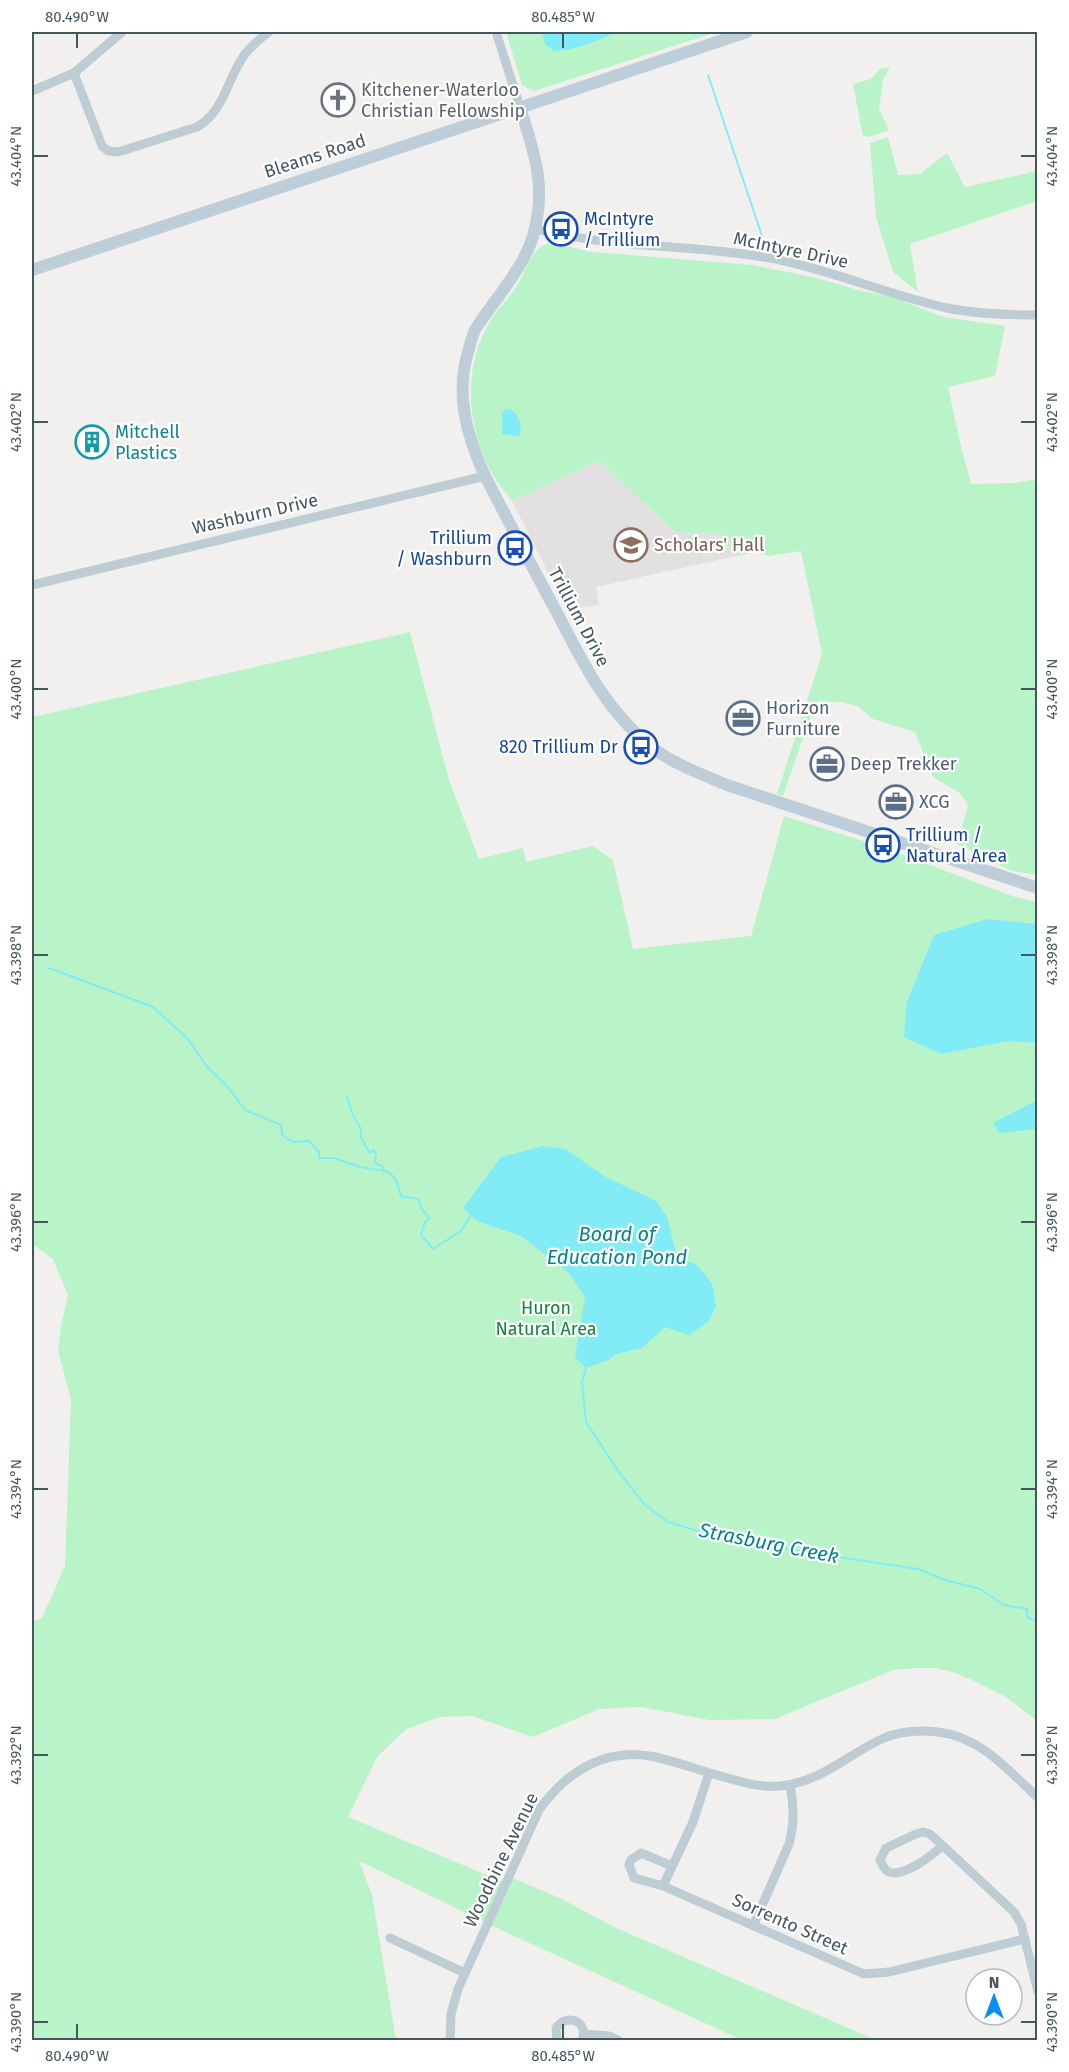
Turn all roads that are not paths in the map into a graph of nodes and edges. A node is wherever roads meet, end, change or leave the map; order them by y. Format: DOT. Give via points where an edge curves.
graph roads {
  1 [pos="123,32"];
  2 [pos="269,32"];
  3 [pos="496,32"];
  4 [pos="747,32"];
  5 [pos="74,73"];
  6 [pos="32,91"];
  7 [pos="520,107"];
  8 [pos="535,229"];
  9 [pos="32,270"];
  10 [pos="1038,315"];
  11 [pos="485,476"];
  12 [pos="32,585"];
  13 [pos="1038,888"];
  14 [pos="709,1773"];
  15 [pos="790,1785"];
  16 [pos="1038,1798"];
  17 [pos="942,1845"];
  18 [pos="672,1866"];
  19 [pos="663,1886"];
  20 [pos="753,1926"];
  21 [pos="390,1938"];
  22 [pos="1025,1939"];
  23 [pos="465,1973"];
  24 [pos="1038,1992"];
  25 [pos="583,2037"];
  26 [pos="450,2040"];
  27 [pos="557,2040"];
  28 [pos="618,2040"];
  1 -- 5 [label="street"];
  2 -- 5 [label="street" via="244,55 222,102 205,122 118,152 102,147"];
  3 -- 7 [label="street"];
  4 -- 7 [label="street, Bleams Road"];
  5 -- 6 [label="street"];
  7 -- 8 [label="street, Trillium Drive" via="536,159 541,193"];
  7 -- 9 [label="street, Bleams Road"];
  8 -- 10 [label="street, McIntyre Drive" via="579,239 745,254 829,272 947,308"];
  8 -- 11 [label="street, Trillium Drive" via="524,258 474,331 467,357 462,388 465,421"];
  11 -- 12 [label="street, Washburn Drive"];
  11 -- 13 [label="street, Trillium Drive" via="593,681 623,722 652,747 678,764 727,785"];
  14 -- 15 [label="street, Woodbine Avenue" via="762,1786"];
  14 -- 18 [label="street" via="693,1822"];
  14 -- 23 [label="street, Woodbine Avenue" via="654,1756 630,1754 604,1759 576,1771 552,1791 539,1810"];
  15 -- 16 [label="street, Woodbine Avenue" via="835,1768 884,1739 920,1731 972,1742"];
  15 -- 20 [label="street" via="793,1831"];
  17 -- 17 [label="street" via="923,1832 886,1848 880,1860 885,1870 898,1873 936,1853"];
  17 -- 22 [label="street" via="1014,1912"];
  18 -- 19 [label="street"];
  18 -- 19 [label="street, Sorrento Street" via="648,1854 641,1853 631,1860 634,1878"];
  19 -- 20 [label="street, Sorrento Street"];
  20 -- 22 [label="street, Sorrento Street" via="855,1971 876,1974"];
  21 -- 23 [label="street"];
  22 -- 24 [label="street"];
  23 -- 26 [label="street, Woodbine Avenue" via="453,2006"];
  25 -- 27 [label="street" via="583,2026 566,2020 556,2028"];
  25 -- 28 [label="street" via="609,2036"];
}
